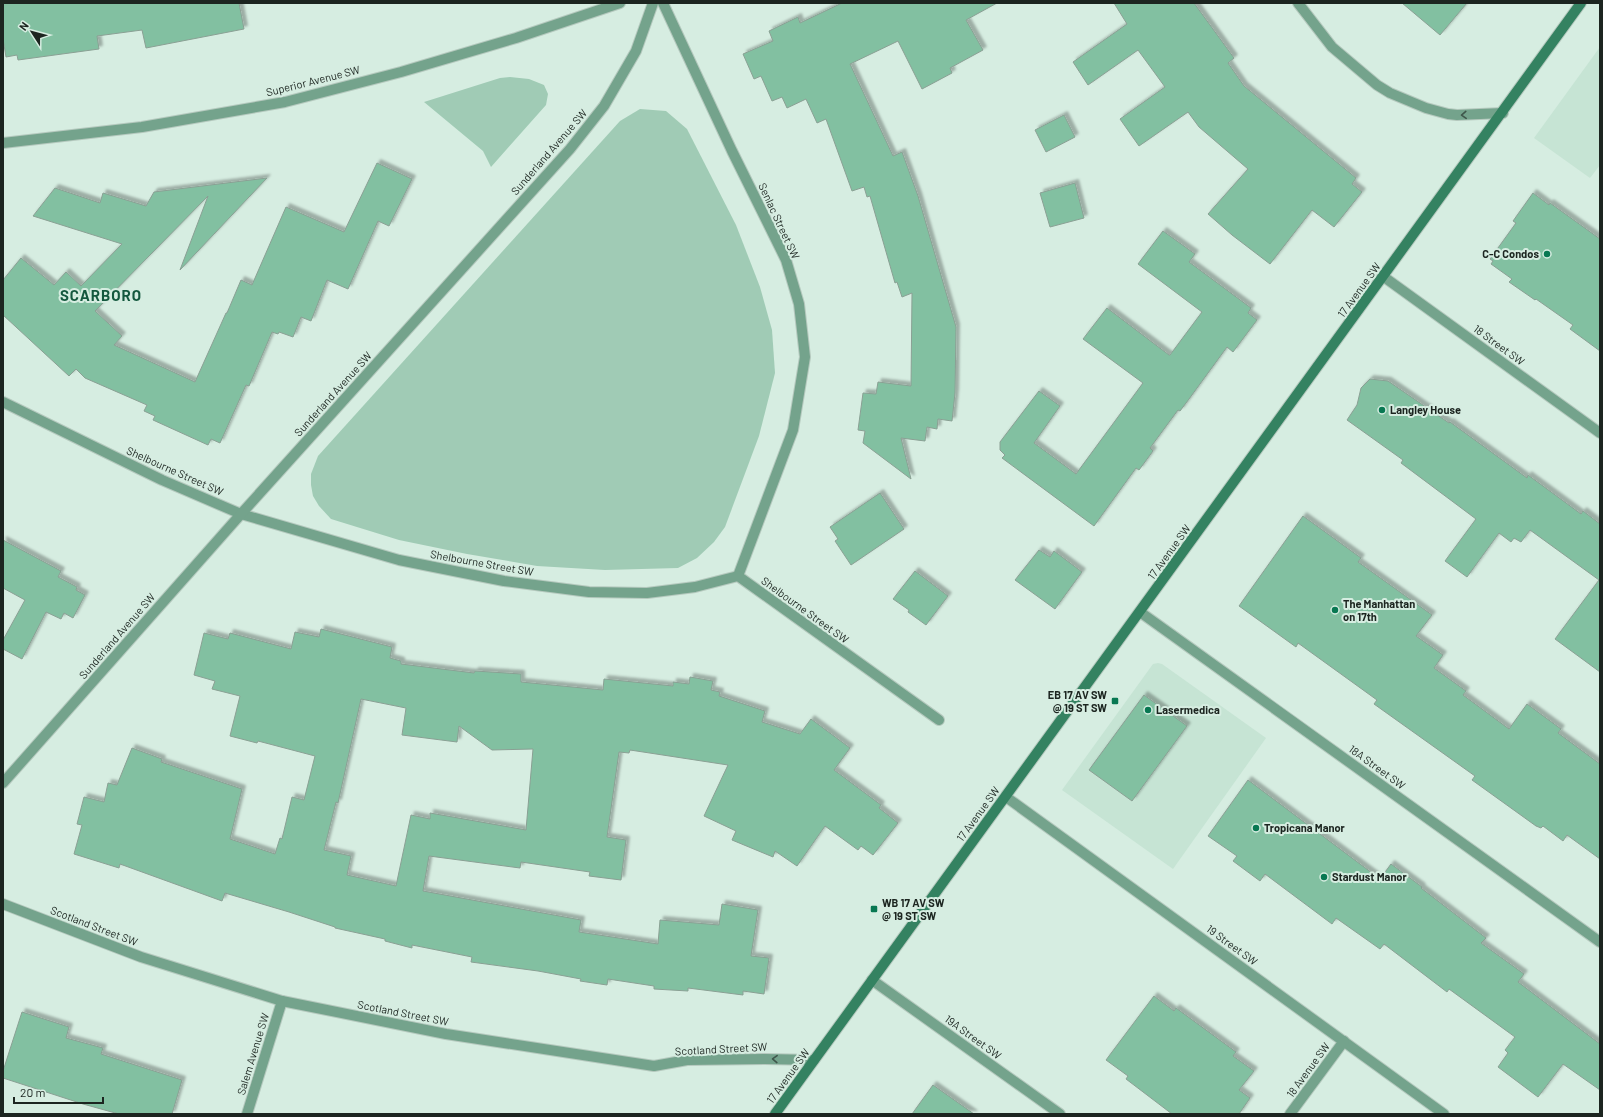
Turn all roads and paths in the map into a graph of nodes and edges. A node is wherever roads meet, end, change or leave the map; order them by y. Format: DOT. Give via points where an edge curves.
graph roads {
  1 [pos="620,3"];
  2 [pos="653,3"];
  3 [pos="663,3"];
  4 [pos="1298,3"];
  5 [pos="1581,3"];
  6 [pos="1503,113"];
  7 [pos="3,143"];
  8 [pos="1384,276"];
  9 [pos="3,402"];
  10 [pos="1600,433"];
  11 [pos="241,514"];
  12 [pos="738,576"];
  13 [pos="1140,612"];
  14 [pos="939,720"];
  15 [pos="3,783"];
  16 [pos="1006,797"];
  17 [pos="3,904"];
  18 [pos="1600,942"];
  19 [pos="872,980"];
  20 [pos="282,1001"];
  21 [pos="1344,1041"];
  22 [pos="814,1060"];
  23 [pos="247,1114"];
  24 [pos="775,1114"];
  25 [pos="1060,1114"];
  26 [pos="1290,1114"];
  27 [pos="1444,1114"];
  1 -- 7 [label="street, Superior Avenue SW" via="516,38 401,72 285,102 142,126"];
  2 -- 11 [label="street, Sunderland Avenue SW" via="636,51 604,106 570,149"];
  3 -- 12 [label="street, Senlac Street SW" via="786,260 799,304 805,357 793,430"];
  6 -- 4 [label="street, one-way" via="1448,114 1390,93 1332,47"];
  5 -- 6 [label="main road, 17 Avenue SW"];
  6 -- 8 [label="main road, 17 Avenue SW"];
  8 -- 10 [label="street, 18 Street SW"];
  8 -- 13 [label="main road, 17 Avenue SW"];
  9 -- 11 [label="street, Shelbourne Street SW" via="162,480"];
  11 -- 12 [label="street, Shelbourne Street SW" via="399,560 511,582 589,592 647,593 696,587"];
  11 -- 15 [label="street, Sunderland Avenue SW"];
  12 -- 14 [label="street, Shelbourne Street SW"];
  13 -- 16 [label="main road, 17 Avenue SW"];
  13 -- 18 [label="street, 18A Street SW"];
  16 -- 19 [label="main road, 17 Avenue SW"];
  16 -- 21 [label="street, 19 Street SW"];
  17 -- 20 [label="street, Scotland Street SW" via="141,957"];
  19 -- 22 [label="main road, 17 Avenue SW"];
  19 -- 25 [label="street, 19A Street SW"];
  22 -- 20 [label="street, Scotland Street SW, one-way" via="687,1060 654,1066 446,1034"];
  20 -- 23 [label="street, Salem Avenue SW"];
  21 -- 26 [label="street, 18 Avenue SW"];
  21 -- 27 [label="street, 19 Street SW"];
  22 -- 24 [label="main road, 17 Avenue SW"];
}
